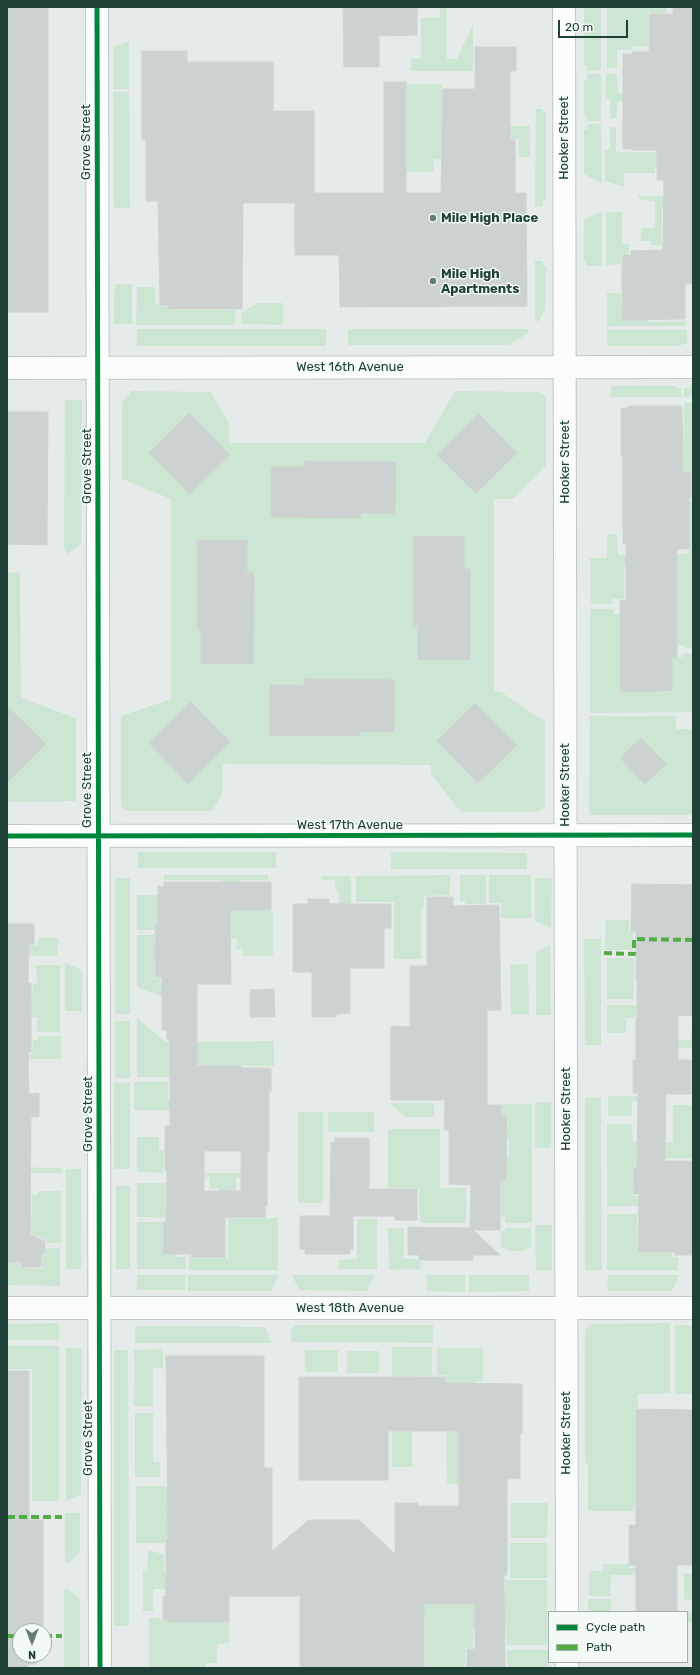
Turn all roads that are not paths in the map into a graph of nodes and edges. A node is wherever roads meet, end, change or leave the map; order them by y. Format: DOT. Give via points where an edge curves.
graph roads {
  1 [pos="97,7"];
  2 [pos="564,7"];
  3 [pos="565,367"];
  4 [pos="693,367"];
  5 [pos="7,368"];
  6 [pos="98,368"];
  7 [pos="693,835"];
  8 [pos="7,836"];
  9 [pos="98,836"];
  10 [pos="565,836"];
  11 [pos="7,1308"];
  12 [pos="99,1308"];
  13 [pos="566,1308"];
  14 [pos="693,1308"];
  15 [pos="566,1611"];
  16 [pos="100,1668"];
  1 -- 6 [label="street, Grove Street"];
  2 -- 3 [label="street, Hooker Street"];
  3 -- 4 [label="street, West 16th Avenue"];
  3 -- 6 [label="street, West 16th Avenue"];
  3 -- 10 [label="street, Hooker Street"];
  5 -- 6 [label="street, West 16th Avenue"];
  6 -- 9 [label="street, Grove Street"];
  7 -- 10 [label="street, West 17th Avenue"];
  8 -- 9 [label="street, West 17th Avenue"];
  9 -- 10 [label="street, West 17th Avenue"];
  9 -- 12 [label="street, Grove Street"];
  10 -- 13 [label="street, Hooker Street"];
  11 -- 12 [label="street, West 18th Avenue"];
  12 -- 13 [label="street, West 18th Avenue"];
  12 -- 16 [label="street, Grove Street"];
  13 -- 14 [label="street, West 18th Avenue"];
  13 -- 15 [label="street, Hooker Street"];
}
